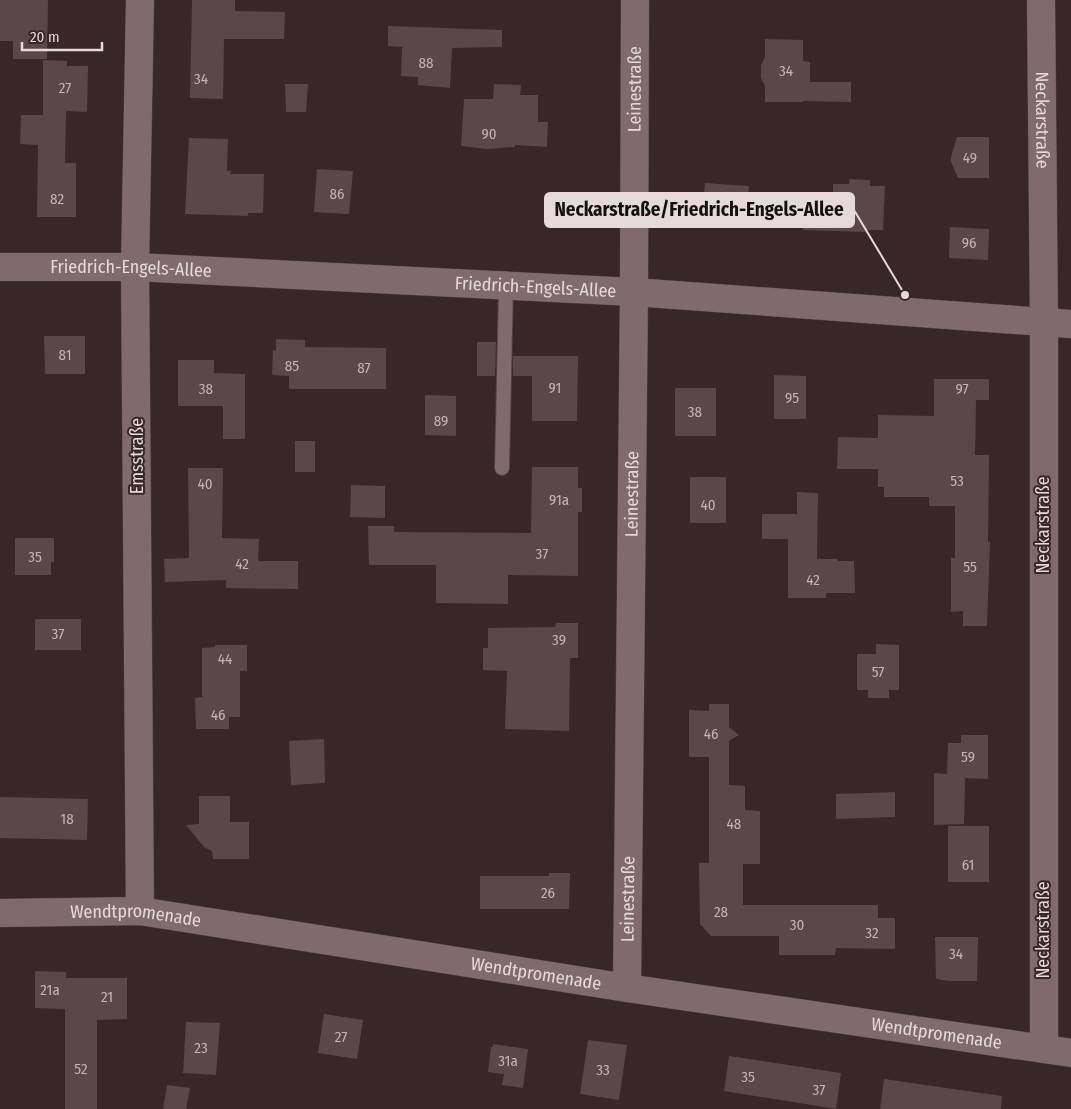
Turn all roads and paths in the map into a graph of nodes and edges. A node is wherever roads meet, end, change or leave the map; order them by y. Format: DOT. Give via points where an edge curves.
graph roads {
  1 [pos="140,0"];
  2 [pos="635,0"];
  3 [pos="1041,0"];
  4 [pos="0,267"];
  5 [pos="135,267"];
  6 [pos="506,286"];
  7 [pos="634,292"];
  8 [pos="1044,323"];
  9 [pos="1071,324"];
  10 [pos="502,468"];
  11 [pos="140,911"];
  12 [pos="0,913"];
  13 [pos="628,988"];
  14 [pos="1044,1049"];
  15 [pos="1071,1053"];
  1 -- 5 [label="street, Emsstraße"];
  2 -- 7 [label="street, Leinestraße"];
  3 -- 8 [label="street, Neckarstraße"];
  4 -- 5 [label="street, Friedrich-Engels-Allee"];
  5 -- 6 [label="street, Friedrich-Engels-Allee"];
  5 -- 11 [label="street, Emsstraße"];
  6 -- 7 [label="street, Friedrich-Engels-Allee"];
  6 -- 10 [label="lane"];
  7 -- 8 [label="street, Friedrich-Engels-Allee"];
  7 -- 13 [label="street, Leinestraße"];
  8 -- 9 [label="street, Friedrich-Engels-Allee"];
  8 -- 14 [label="street, Neckarstraße"];
  11 -- 12 [label="street, Wendtpromenade"];
  11 -- 13 [label="street, Wendtpromenade"];
  13 -- 14 [label="street, Wendtpromenade"];
  14 -- 15 [label="street, Wendtpromenade"];
}
